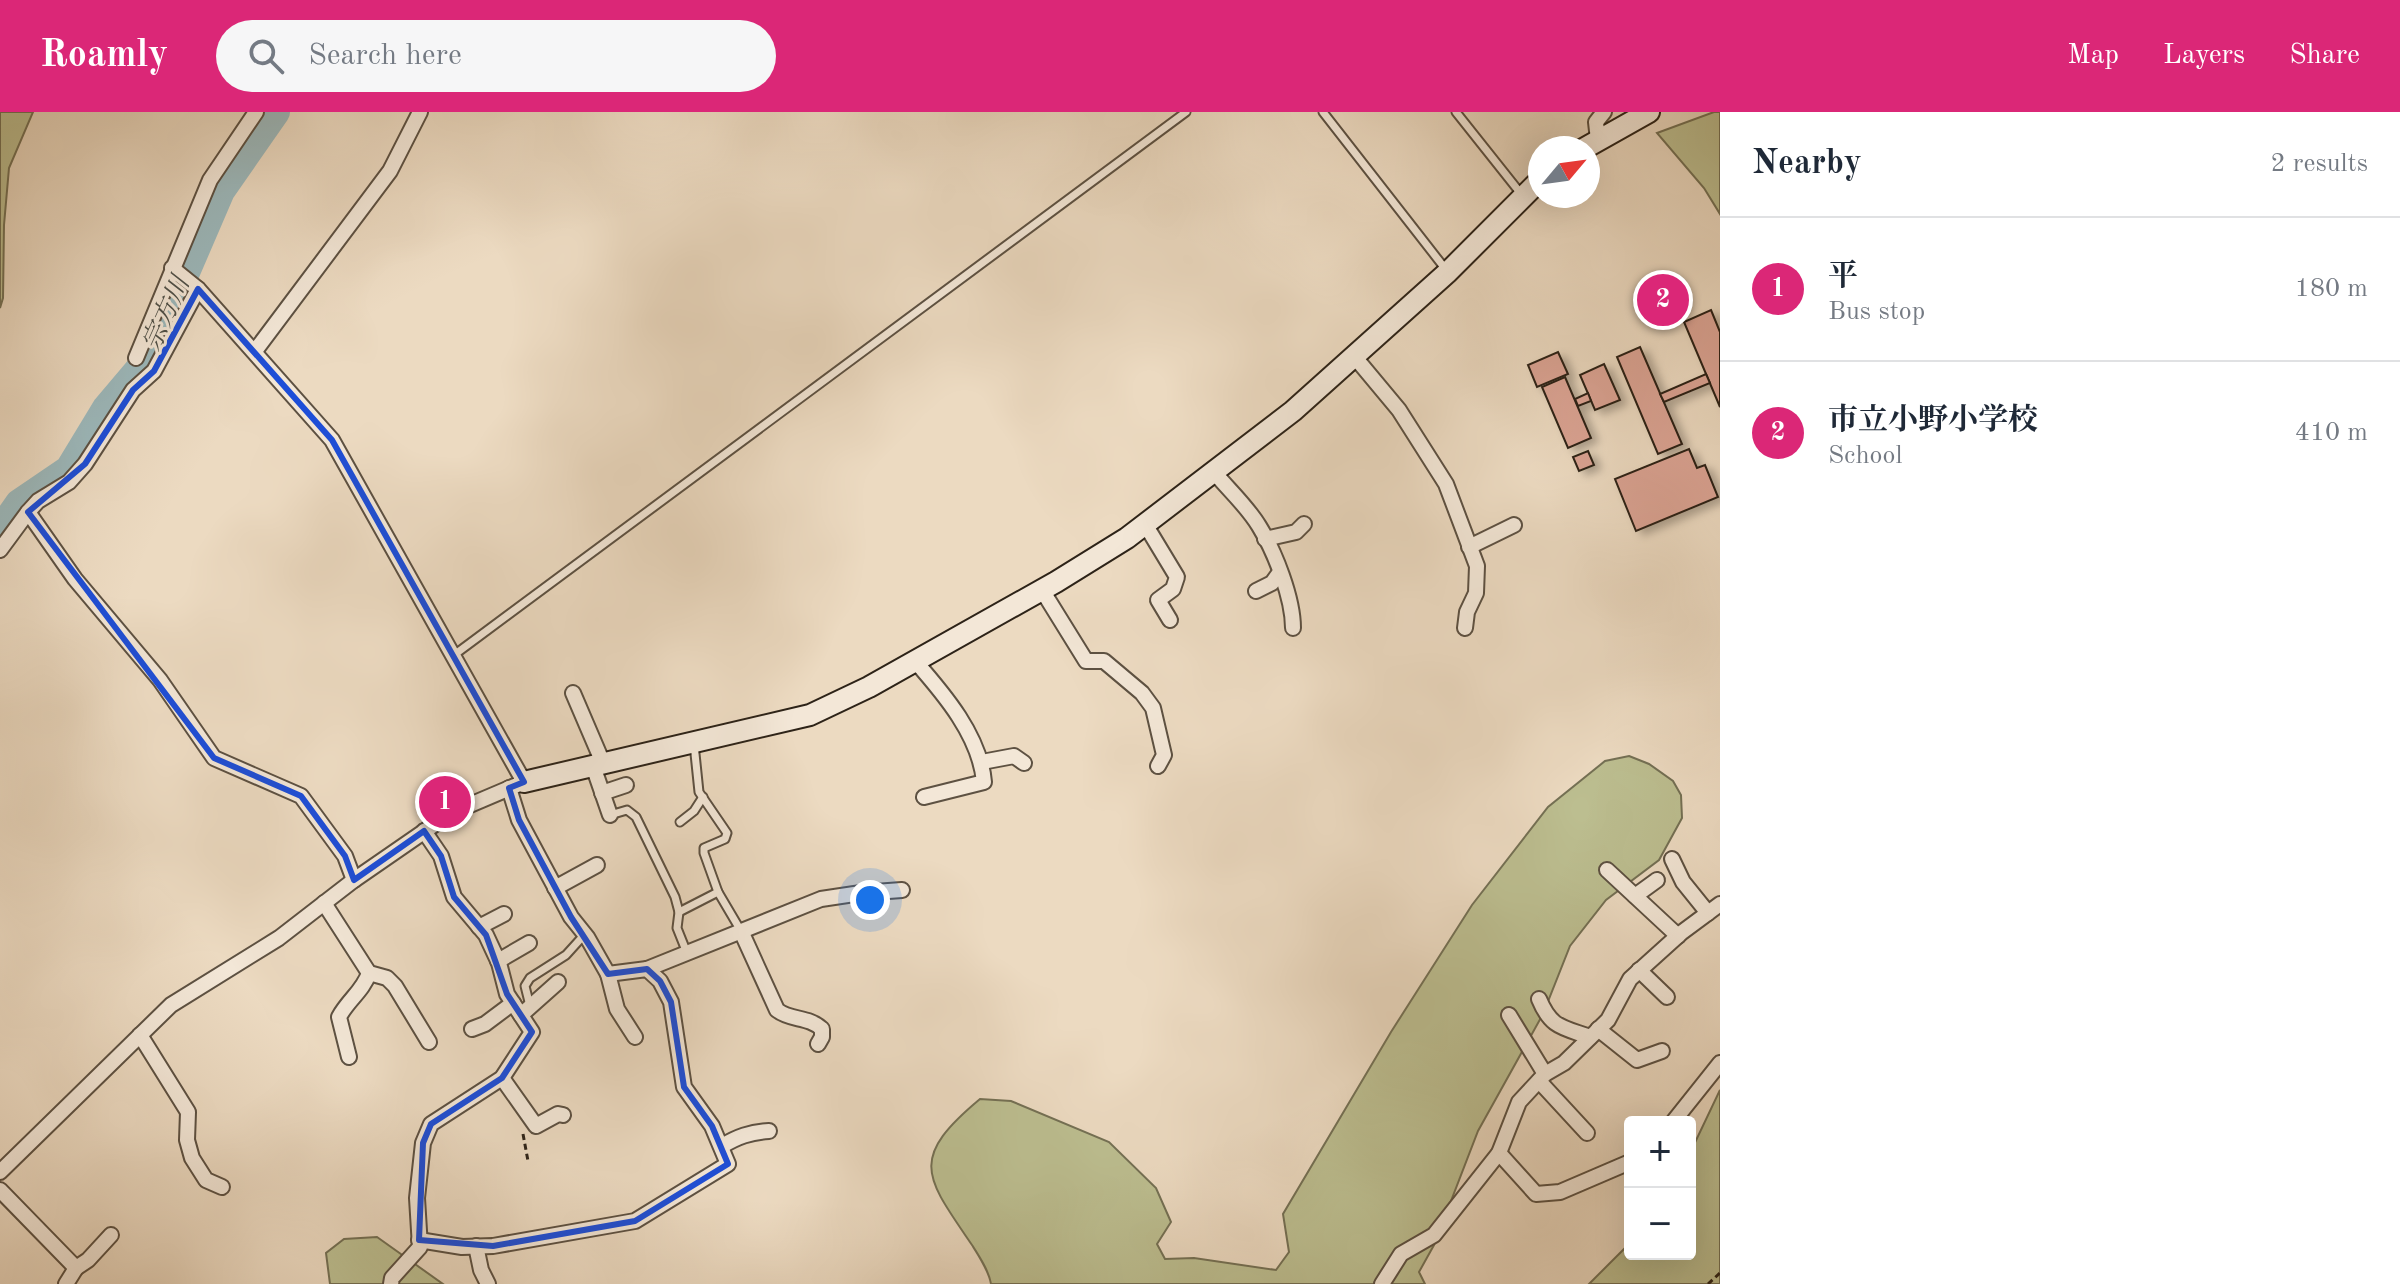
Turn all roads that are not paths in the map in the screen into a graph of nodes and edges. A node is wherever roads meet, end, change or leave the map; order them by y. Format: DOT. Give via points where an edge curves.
graph roads {
  1 [pos="256,112"];
  2 [pos="420,112"];
  3 [pos="1186,112"];
  4 [pos="1323,112"];
  5 [pos="1456,112"];
  6 [pos="1649,112"];
  7 [pos="1594,127"];
  8 [pos="1528,191"];
  9 [pos="1523,196"];
  10 [pos="175,270"];
  11 [pos="1448,272"];
  12 [pos="196,287"];
  13 [pos="255,351"];
  14 [pos="1354,356"];
  15 [pos="136,358"];
  16 [pos="1214,472"];
  17 [pos="28,512"];
  18 [pos="1145,524"];
  19 [pos="1304,524"];
  20 [pos="1514,525"];
  21 [pos="1265,539"];
  22 [pos="1469,547"];
  23 [pos="0,550"];
  24 [pos="1280,572"];
  25 [pos="1042,590"];
  26 [pos="1256,591"];
  27 [pos="1170,620"];
  28 [pos="1293,628"];
  29 [pos="1465,628"];
  30 [pos="454,655"];
  31 [pos="915,661"];
  32 [pos="573,693"];
  33 [pos="693,742"];
  34 [pos="982,762"];
  35 [pos="1024,763"];
  36 [pos="598,765"];
  37 [pos="1158,766"];
  38 [pos="517,785"];
  39 [pos="626,785"];
  40 [pos="602,793"];
  41 [pos="703,797"];
  42 [pos="924,797"];
  43 [pos="610,815"];
  44 [pos="680,822"];
  45 [pos="424,831"];
  46 [pos="1672,859"];
  47 [pos="597,865"];
  48 [pos="1607,870"];
  49 [pos="354,880"];
  50 [pos="1657,880"];
  51 [pos="555,888"];
  52 [pos="902,890"];
  53 [pos="718,892"];
  54 [pos="1635,896"];
  55 [pos="324,903"];
  56 [pos="1714,908"];
  57 [pos="679,912"];
  58 [pos="504,914"];
  59 [pos="479,927"];
  60 [pos="741,931"];
  61 [pos="585,934"];
  62 [pos="1678,936"];
  63 [pos="529,943"];
  64 [pos="687,953"];
  65 [pos="498,961"];
  66 [pos="647,969"];
  67 [pos="1639,970"];
  68 [pos="369,973"];
  69 [pos="608,974"];
  70 [pos="558,982"];
  71 [pos="1667,997"];
  72 [pos="1539,999"];
  73 [pos="521,1008"];
  74 [pos="1509,1015"];
  75 [pos="472,1029"];
  76 [pos="1594,1033"];
  77 [pos="140,1035"];
  78 [pos="635,1037"];
  79 [pos="429,1042"];
  80 [pos="818,1044"];
  81 [pos="1662,1051"];
  82 [pos="349,1057"];
  83 [pos="1720,1063"];
  84 [pos="502,1078"];
  85 [pos="1542,1078"];
  86 [pos="563,1115"];
  87 [pos="1678,1116"];
  88 [pos="769,1131"];
  89 [pos="1587,1133"];
  90 [pos="722,1146"];
  91 [pos="1499,1153"];
  92 [pos="1624,1165"];
  93 [pos="0,1172"];
  94 [pos="222,1187"];
  95 [pos="0,1190"];
  96 [pos="111,1235"];
  97 [pos="419,1240"];
  98 [pos="476,1246"];
  99 [pos="76,1268"];
  100 [pos="66,1284"];
  101 [pos="391,1284"];
  102 [pos="488,1284"];
  103 [pos="1382,1284"];
  1 -- 10 [label="street" via="210,180"];
  2 -- 13 [label="street" via="390,171"];
  3 -- 30 [label="lane"];
  4 -- 11 [label="lane"];
  5 -- 9 [label="lane"];
  6 -- 7 [label="street"];
  8 -- 9 [label="street"];
  9 -- 11 [label="street"];
  10 -- 12 [label="street"];
  10 -- 15 [label="street"];
  11 -- 14 [label="street"];
  12 -- 13 [label="street"];
  12 -- 17 [label="street" via="154,371 133,390 85,464"];
  13 -- 30 [label="street" via="332,440"];
  14 -- 16 [label="street"];
  14 -- 22 [label="street" via="1399,410 1446,484"];
  16 -- 18 [label="street"];
  16 -- 21 [label="street"];
  17 -- 23 [label="street"];
  17 -- 49 [label="street" via="214,758 301,796 345,856"];
  18 -- 25 [label="street"];
  18 -- 27 [label="street" via="1177,577 1173,589 1158,600"];
  19 -- 21 [label="street" via="1296,532"];
  20 -- 22 [label="street"];
  21 -- 24 [label="street"];
  22 -- 29 [label="street" via="1477,566 1476,593"];
  24 -- 26 [label="street"];
  24 -- 28 [label="street"];
  25 -- 31 [label="street"];
  25 -- 37 [label="street" via="1086,661 1104,661 1153,708 1164,755"];
  30 -- 38 [label="street"];
  31 -- 33 [label="street" via="810,715"];
  31 -- 34 [label="street" via="953,703"];
  32 -- 36 [label="street"];
  33 -- 36 [label="street"];
  33 -- 41 [label="lane"];
  34 -- 35 [label="street" via="1014,756"];
  34 -- 42 [label="street" via="984,782"];
  36 -- 38 [label="street"];
  36 -- 40 [label="street"];
  38 -- 45 [label="street" via="451,813"];
  38 -- 51 [label="street" via="519,820"];
  39 -- 40 [label="street"];
  40 -- 43 [label="street"];
  41 -- 44 [label="lane"];
  41 -- 53 [label="lane" via="727,833 704,848"];
  43 -- 57 [label="lane" via="627,810 636,817"];
  45 -- 49 [label="street"];
  45 -- 59 [label="street" via="441,856 454,897"];
  46 -- 56 [label="street" via="1683,882"];
  47 -- 51 [label="street"];
  48 -- 54 [label="street"];
  49 -- 55 [label="street"];
  50 -- 54 [label="street"];
  51 -- 61 [label="street"];
  52 -- 60 [label="street" via="821,899"];
  53 -- 57 [label="lane"];
  53 -- 60 [label="lane"];
  54 -- 62 [label="street"];
  55 -- 68 [label="street"];
  55 -- 77 [label="street" via="279,938 171,1005"];
  56 -- 62 [label="street"];
  57 -- 64 [label="lane" via="677,928"];
  58 -- 59 [label="street"];
  59 -- 65 [label="street"];
  60 -- 64 [label="street"];
  60 -- 80 [label="street" via="777,1010 786,1017 813,1021 822,1029"];
  61 -- 69 [label="street"];
  61 -- 73 [label="lane" via="566,955 530,978"];
  62 -- 67 [label="street"];
  63 -- 65 [label="street"];
  64 -- 66 [label="street"];
  65 -- 73 [label="street" via="507,994"];
  66 -- 69 [label="street"];
  66 -- 90 [label="street" via="671,1002 684,1087"];
  67 -- 71 [label="street"];
  67 -- 76 [label="street"];
  68 -- 79 [label="street" via="395,986"];
  68 -- 82 [label="street" via="364,988 339,1017"];
  69 -- 78 [label="street" via="617,1009"];
  70 -- 73 [label="street"];
  72 -- 76 [label="street" via="1547,1017 1558,1025"];
  73 -- 75 [label="street"];
  73 -- 84 [label="street" via="532,1032"];
  74 -- 85 [label="street"];
  76 -- 81 [label="street" via="1637,1060"];
  76 -- 85 [label="street"];
  77 -- 93 [label="street"];
  77 -- 94 [label="street" via="188,1112 192,1158 206,1180"];
  83 -- 87 [label="street"];
  84 -- 86 [label="street" via="536,1126"];
  84 -- 97 [label="street" via="431,1124 423,1143 417,1198"];
  85 -- 89 [label="street"];
  85 -- 91 [label="street" via="1519,1102"];
  88 -- 90 [label="street" via="746,1134"];
  90 -- 98 [label="street" via="728,1164 635,1221"];
  91 -- 92 [label="street" via="1536,1194 1560,1192"];
  91 -- 103 [label="street" via="1434,1235 1401,1254"];
  95 -- 99 [label="street"];
  96 -- 99 [label="street"];
  97 -- 98 [label="street"];
  97 -- 101 [label="street" via="420,1247"];
  98 -- 102 [label="street"];
  99 -- 100 [label="street"];
}
